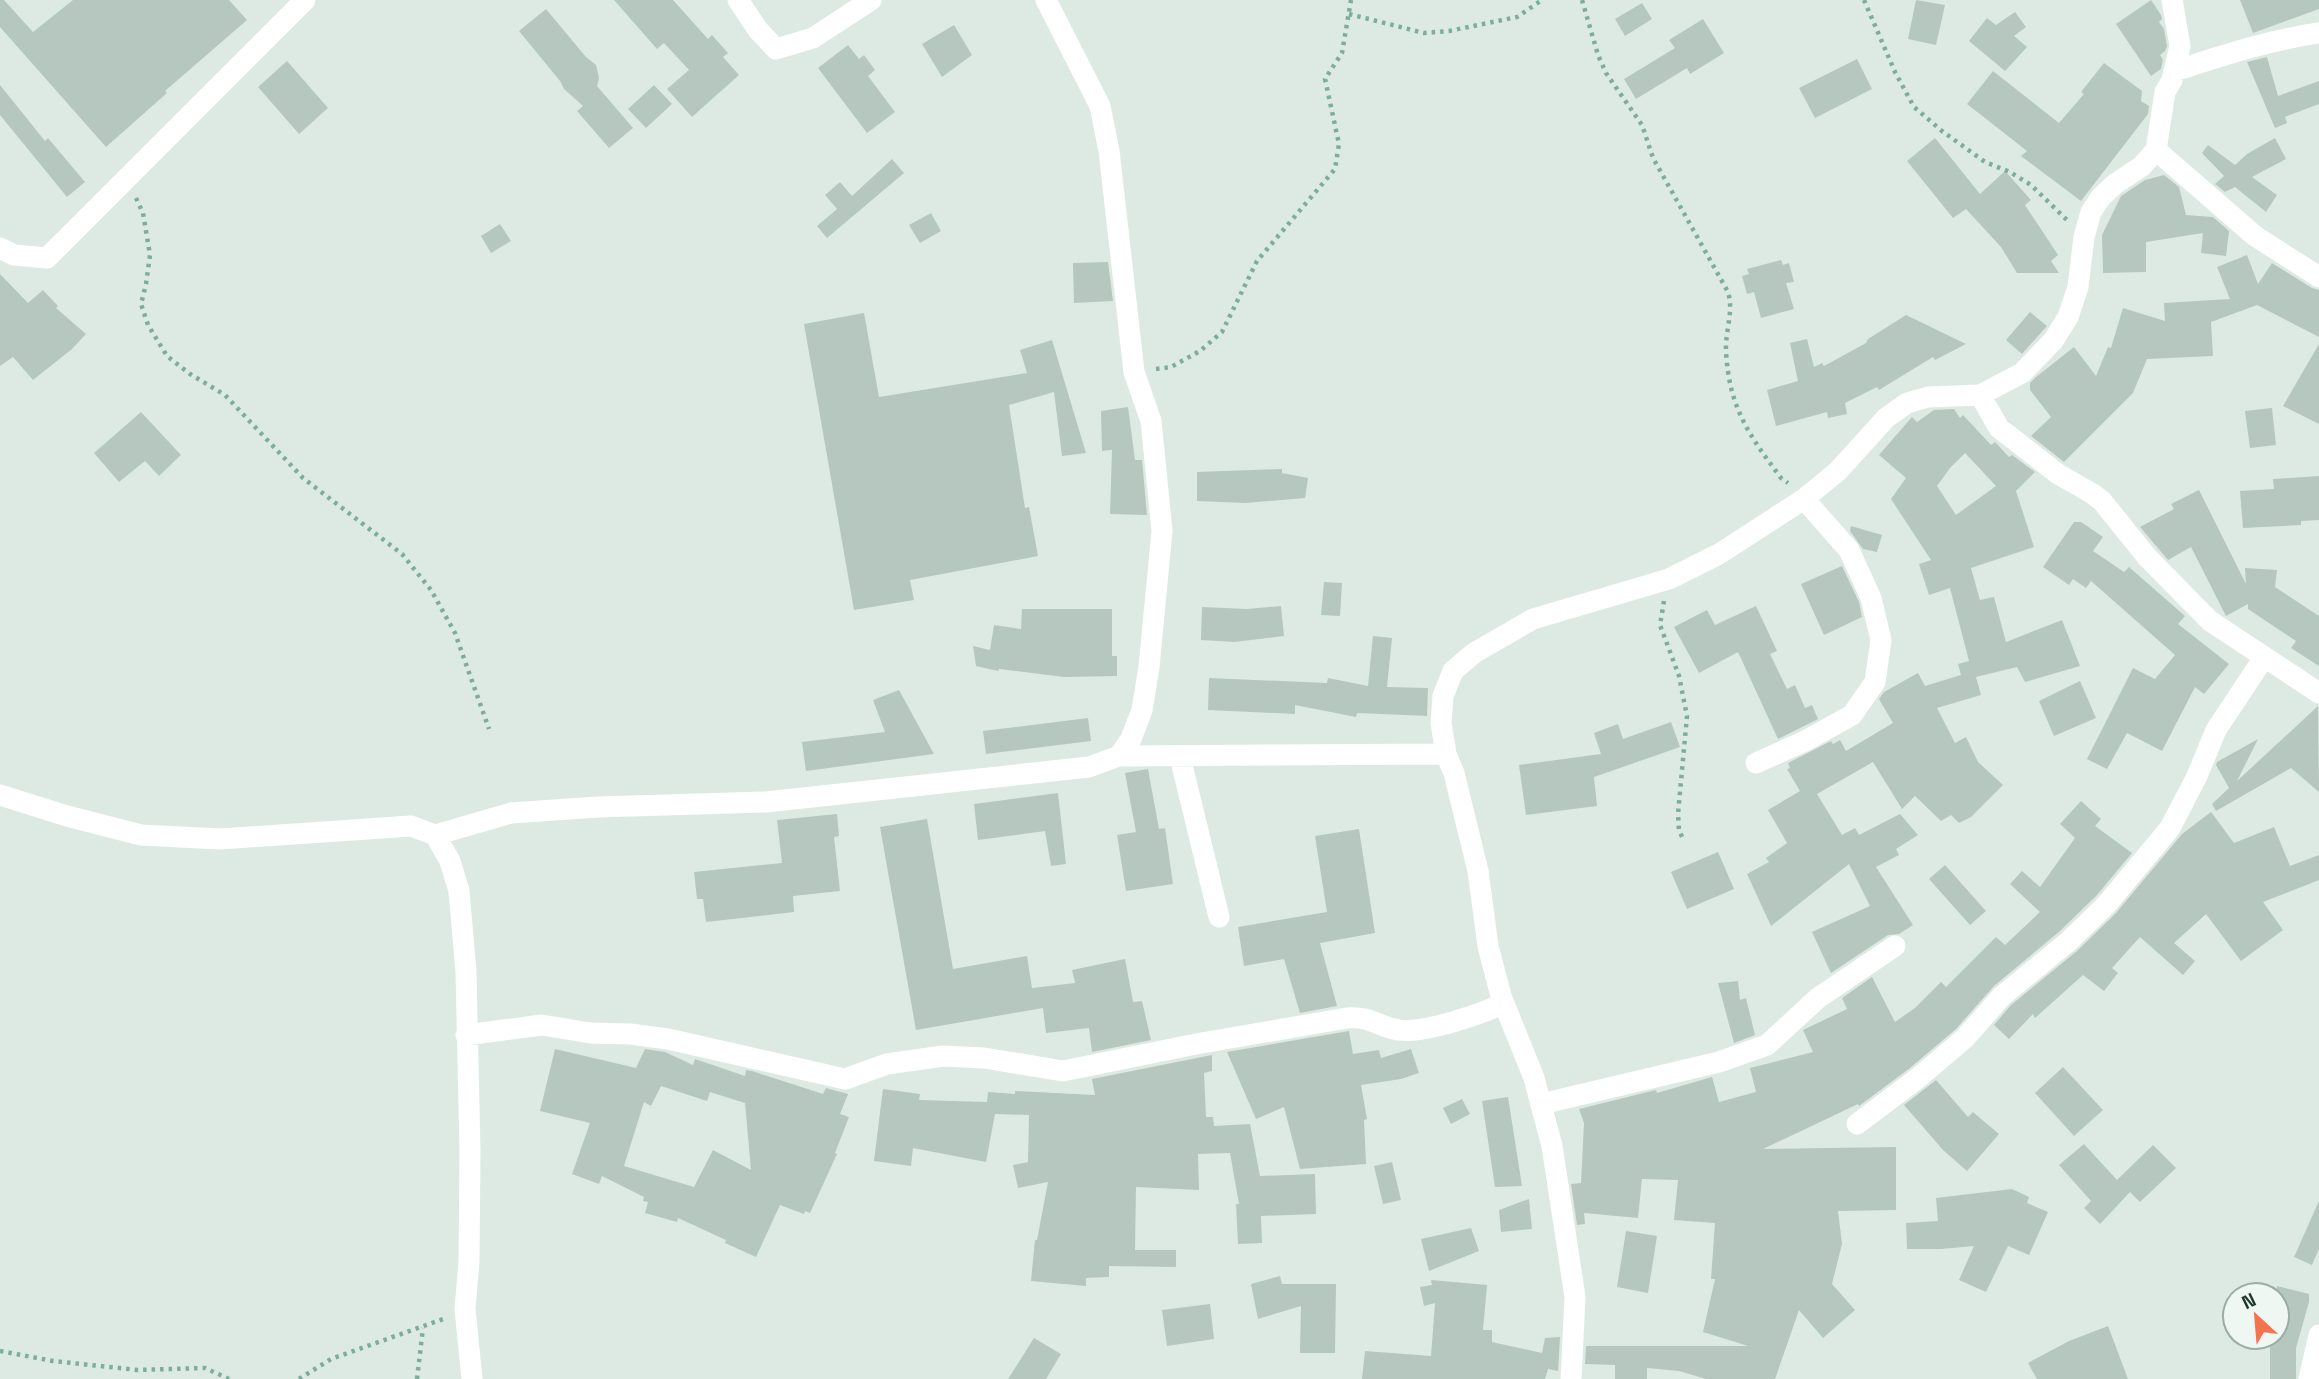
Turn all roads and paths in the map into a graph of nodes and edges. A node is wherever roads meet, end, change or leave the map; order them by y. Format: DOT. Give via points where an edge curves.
graph roads {
  1 [pos="305,0"];
  2 [pos="738,0"];
  3 [pos="871,0"];
  4 [pos="1046,0"];
  5 [pos="1351,0"];
  6 [pos="1542,0"];
  7 [pos="1582,0"];
  8 [pos="1864,0"];
  9 [pos="2172,0"];
  10 [pos="1349,14"];
  11 [pos="2319,33"];
  12 [pos="2174,71"];
  13 [pos="2156,150"];
  14 [pos="128,178"];
  15 [pos="2084,237"];
  16 [pos="0,248"];
  17 [pos="2319,277"];
  18 [pos="1134,372"];
  19 [pos="1980,395"];
  20 [pos="1805,497"];
  21 [pos="1668,579"];
  22 [pos="2263,659"];
  23 [pos="2319,693"];
  24 [pos="489,729"];
  25 [pos="1446,754"];
  26 [pos="1119,756"];
  27 [pos="1180,757"];
  28 [pos="1756,763"];
  29 [pos="0,795"];
  30 [pos="435,835"];
  31 [pos="1683,839"];
  32 [pos="1220,917"];
  33 [pos="1895,946"];
  34 [pos="1504,1003"];
  35 [pos="466,1035"];
  36 [pos="1541,1104"];
  37 [pos="1857,1124"];
  38 [pos="465,1310"];
  39 [pos="423,1327"];
  40 [pos="2319,1335"];
  41 [pos="0,1351"];
  42 [pos="229,1379"];
  43 [pos="299,1379"];
  44 [pos="417,1379"];
  45 [pos="472,1379"];
  46 [pos="1571,1379"];
  47 [pos="2309,1379"];
  1 -- 14 [label="street"];
  2 -- 3 [label="street" via="776,49 813,38"];
  4 -- 18 [label="street" via="1100,106"];
  5 -- 10 [label="path"];
  6 -- 10 [label="path" via="1517,17 1424,33"];
  7 -- 20 [label="path" via="1606,73 1642,125 1653,158 1728,292 1726,348 1731,391 1748,434 1781,478"];
  8 -- 15 [label="path" via="1914,107 1985,162 2031,185"];
  9 -- 12 [label="street" via="2180,46"];
  10 -- 18 [label="path" via="1342,53 1325,79 1339,144 1335,169 1257,261 1222,332 1171,367"];
  11 -- 12 [label="street"];
  12 -- 13 [label="street" via="2165,92"];
  13 -- 15 [label="street" via="2101,197"];
  13 -- 17 [label="street" via="2255,236"];
  14 -- 16 [label="street" via="47,258 14,255"];
  14 -- 24 [label="path" via="143,213 149,255 141,304 167,356 225,396 303,478 402,554 431,590 455,633"];
  15 -- 19 [label="street" via="2078,287 2068,317 2053,341 2022,373"];
  18 -- 26 [label="street" via="1151,421 1162,531 1142,709 1132,739"];
  19 -- 20 [label="street" via="1928,397 1907,403"];
  19 -- 22 [label="street" via="1999,428 2058,474 2093,494 2210,621"];
  20 -- 21 [label="street" via="1719,554"];
  20 -- 28 [label="street" via="1849,550 1871,598 1881,640 1875,682 1852,715"];
  21 -- 25 [label="street" via="1533,619 1474,653 1453,671 1443,696"];
  21 -- 31 [label="path" via="1660,625 1679,676 1686,716 1678,814"];
  22 -- 23 [label="street"];
  22 -- 37 [label="street" via="2216,730 2170,828 2107,904 2002,996 1965,1038"];
  25 -- 27 [label="street"];
  25 -- 34 [label="street" via="1466,818 1488,946"];
  26 -- 27 [label="street"];
  26 -- 30 [label="street" via="1089,767 766,802 511,813"];
  27 -- 32 [label="street"];
  29 -- 30 [label="street" via="141,835 220,839 411,826"];
  30 -- 35 [label="street" via="450,861 459,891"];
  33 -- 36 [label="street" via="1818,998 1767,1045 1719,1062"];
  34 -- 35 [label="street" via="1420,1030 1403,1031 1362,1017 1347,1018 1063,1072 943,1056 887,1064 845,1079 630,1034 542,1026"];
  34 -- 36 [label="street"];
  35 -- 38 [label="street" via="470,1151"];
  36 -- 46 [label="street" via="1552,1146 1575,1297"];
  38 -- 39 [label="path"];
  38 -- 45 [label="street"];
  39 -- 43 [label="path" via="331,1359"];
  39 -- 44 [label="path"];
  40 -- 47 [label="street"];
  41 -- 42 [label="path" via="138,1370 205,1368"];
}
